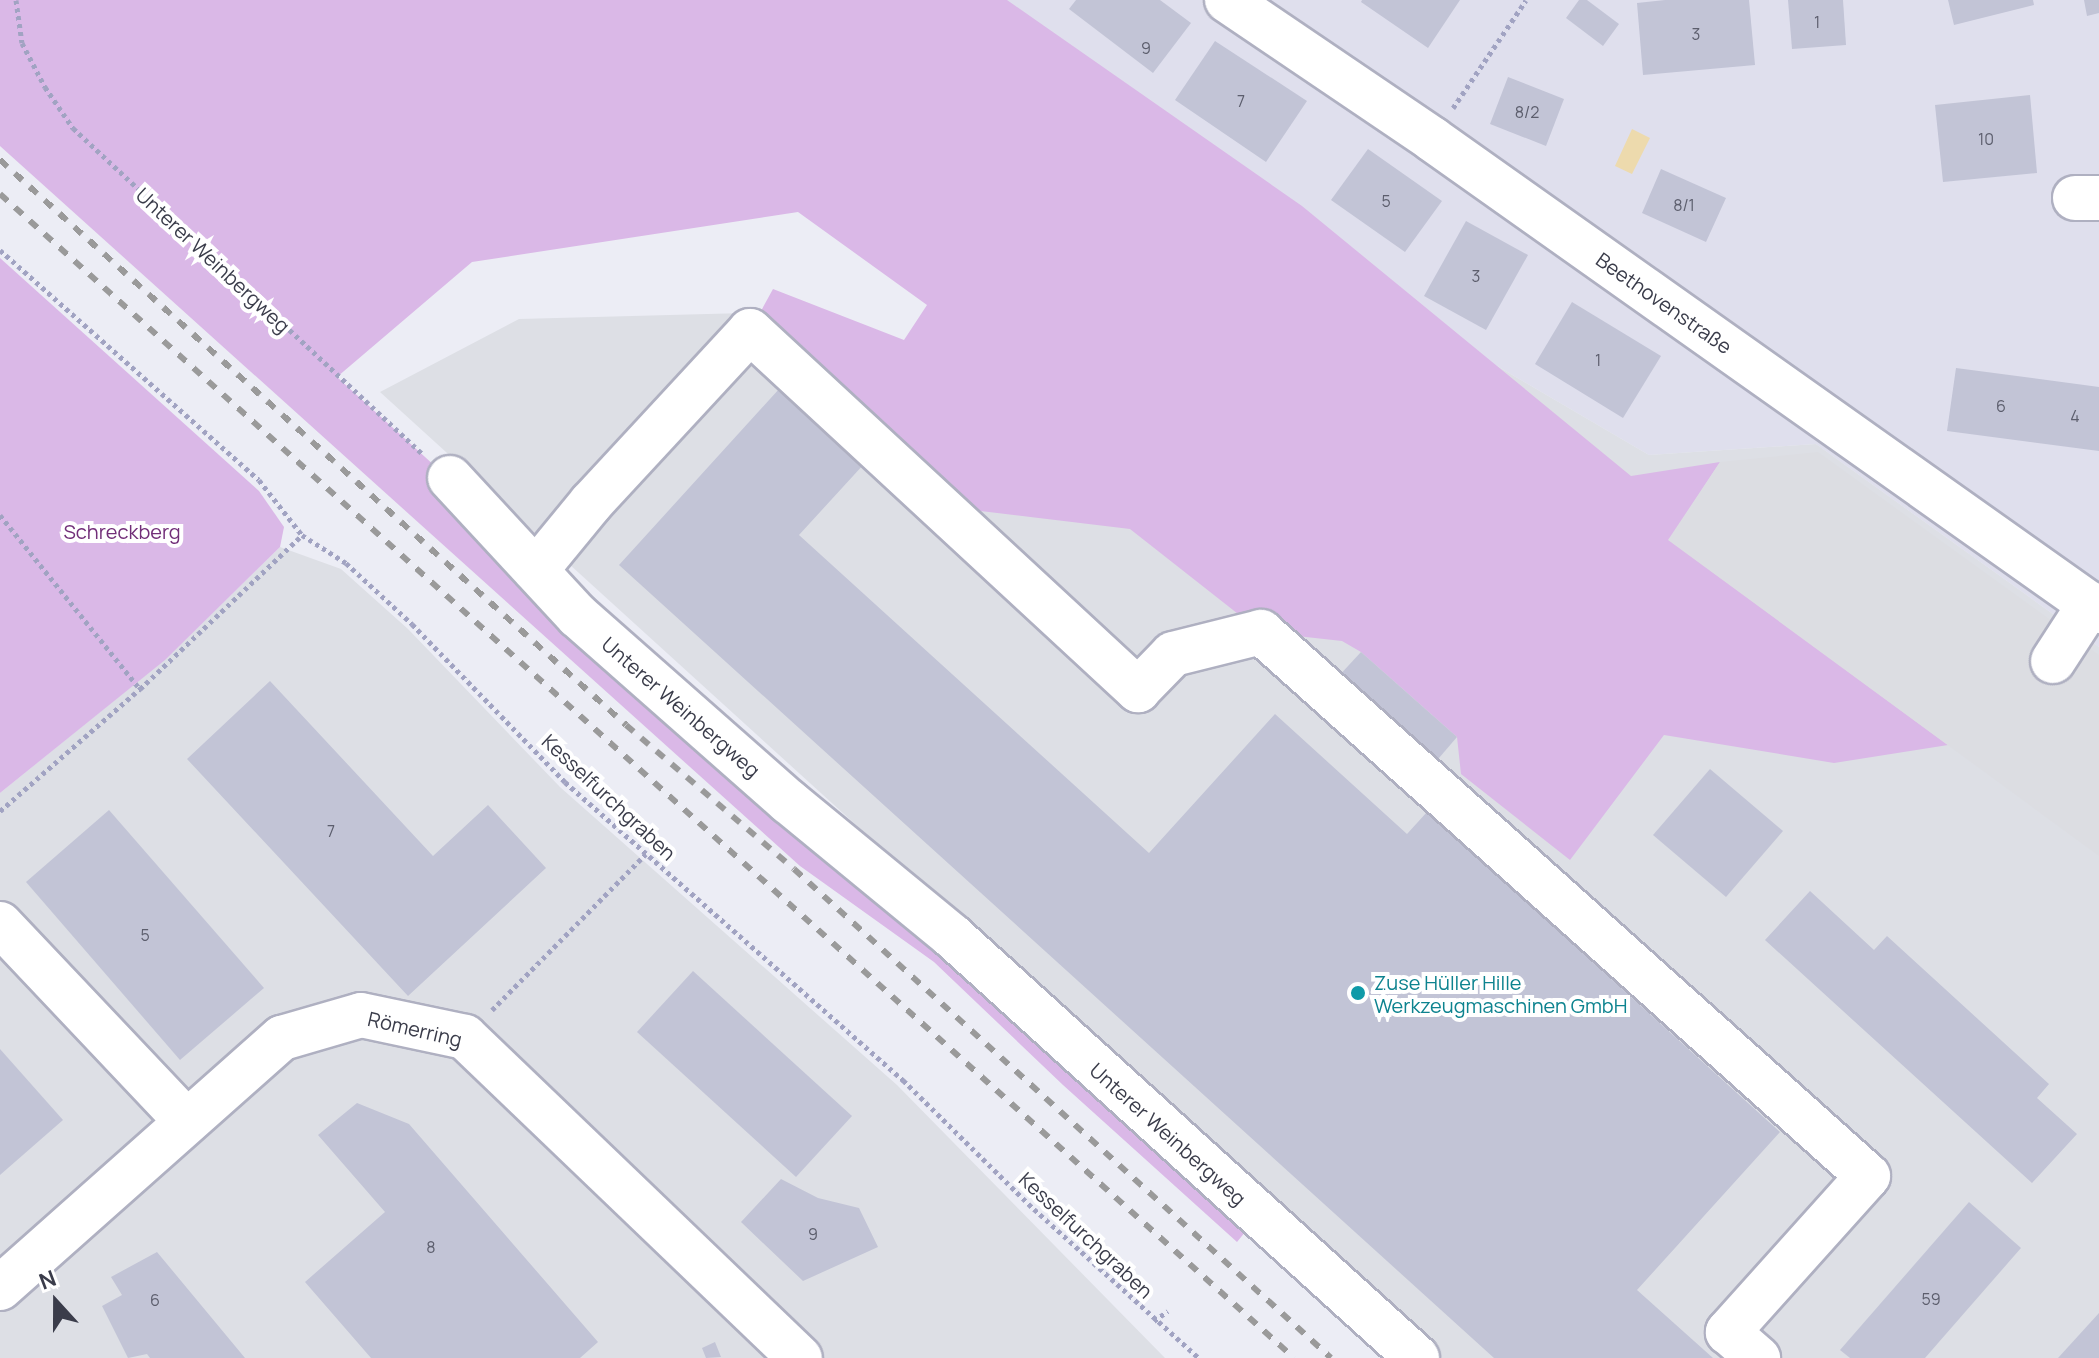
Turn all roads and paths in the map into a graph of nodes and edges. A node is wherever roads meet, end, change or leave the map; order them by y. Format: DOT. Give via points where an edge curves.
graph roads {
  1 [pos="16,0"];
  2 [pos="1227,0"];
  3 [pos="1526,0"];
  4 [pos="1432,139"];
  5 [pos="0,250"];
  6 [pos="450,478"];
  7 [pos="0,515"];
  8 [pos="302,535"];
  9 [pos="536,570"];
  10 [pos="2094,608"];
  11 [pos="2053,661"];
  12 [pos="140,689"];
  13 [pos="0,811"];
  14 [pos="646,854"];
  15 [pos="0,924"];
  16 [pos="465,1037"];
  17 [pos="187,1122"];
  18 [pos="0,1288"];
  19 [pos="1168,1311"];
  20 [pos="1154,1321"];
  21 [pos="800,1358"];
  22 [pos="1199,1358"];
  23 [pos="1417,1358"];
  24 [pos="1758,1358"];
  1 -- 6 [label="path, Unterer Weinbergweg" via="22,43 73,128"];
  2 -- 4 [label="street, Beethovenstraße"];
  3 -- 4 [label="path"];
  4 -- 10 [label="street, Beethovenstraße"];
  5 -- 8 [label="path, Kesselfurchgraben" via="259,480"];
  6 -- 9 [label="street, Unterer Weinbergweg"];
  7 -- 12 [label="path"];
  8 -- 12 [label="path"];
  8 -- 14 [label="path, Kesselfurchgraben" via="346,563 390,603 565,782"];
  9 -- 23 [label="street, Unterer Weinbergweg" via="590,626 789,802 952,936"];
  9 -- 24 [label="street" via="750,331 1138,690 1173,654 1261,632 1868,1176 1728,1332"];
  10 -- 11 [label="street"];
  12 -- 13 [label="path"];
  14 -- 16 [label="path"];
  14 -- 20 [label="path, Kesselfurchgraben" via="903,1080"];
  15 -- 17 [label="street"];
  16 -- 17 [label="street, Römerring" via="361,1015 282,1038"];
  16 -- 21 [label="street, Römerring"];
  17 -- 18 [label="street, Römerring"];
  19 -- 20 [label="path"];
  20 -- 22 [label="path, Kesselfurchgraben"];
}
